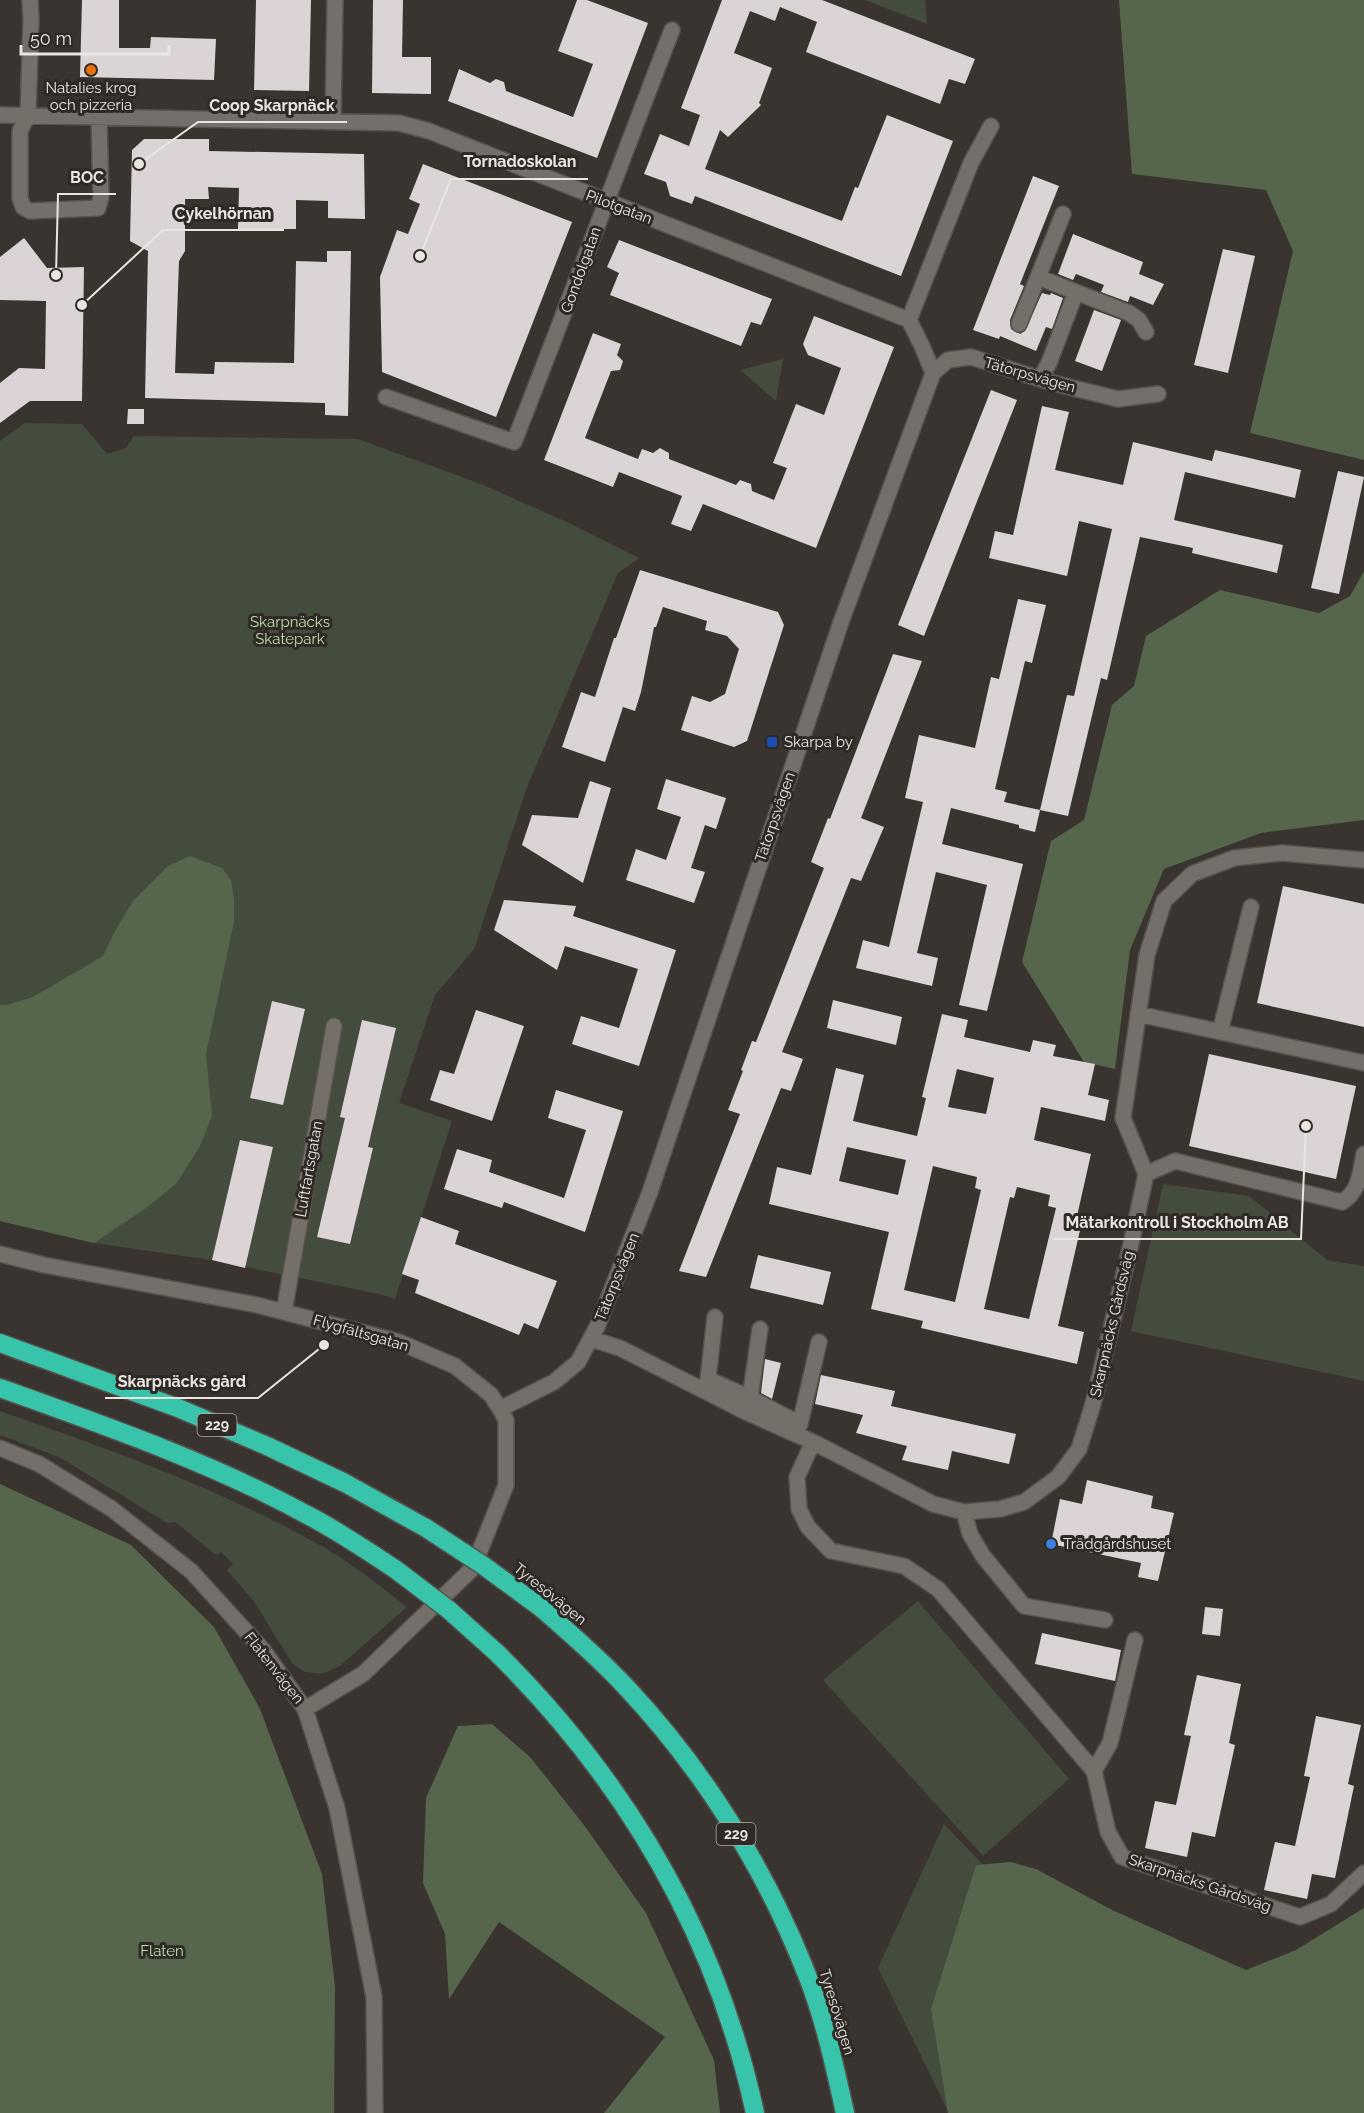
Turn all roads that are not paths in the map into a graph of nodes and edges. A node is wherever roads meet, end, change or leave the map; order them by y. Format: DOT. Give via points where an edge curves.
graph roads {
  1 [pos="30,0"];
  2 [pos="335,0"];
  3 [pos="672,30"];
  4 [pos="0,115"];
  5 [pos="28,115"];
  6 [pos="99,118"];
  7 [pos="333,122"];
  8 [pos="991,126"];
  9 [pos="605,202"];
  10 [pos="1063,214"];
  11 [pos="1038,277"];
  12 [pos="1076,292"];
  13 [pos="909,320"];
  14 [pos="1019,324"];
  15 [pos="1146,332"];
  16 [pos="933,373"];
  17 [pos="1040,379"];
  18 [pos="1158,394"];
  19 [pos="386,397"];
  20 [pos="1364,860"];
  21 [pos="1251,906"];
  22 [pos="1138,1014"];
  23 [pos="334,1026"];
  24 [pos="1220,1032"];
  25 [pos="1364,1063"];
  26 [pos="1364,1154"];
  27 [pos="1146,1174"];
  28 [pos="0,1254"];
  29 [pos="284,1312"];
  30 [pos="715,1317"];
  31 [pos="760,1329"];
  32 [pos="591,1339"];
  33 [pos="819,1342"];
  34 [pos="0,1343"];
  35 [pos="0,1388"];
  36 [pos="750,1398"];
  37 [pos="500,1409"];
  38 [pos="813,1442"];
  39 [pos="0,1448"];
  40 [pos="964,1512"];
  41 [pos="1106,1620"];
  42 [pos="1135,1640"];
  43 [pos="305,1709"];
  44 [pos="1094,1771"];
  45 [pos="1364,1872"];
  46 [pos="375,2113"];
  47 [pos="755,2113"];
  48 [pos="845,2113"];
  1 -- 5 [label="street"];
  2 -- 7 [label="street"];
  3 -- 9 [label="street, Gondolgatan"];
  4 -- 5 [label="street, Pilotgatan"];
  5 -- 6 [label="street, Pilotgatan"];
  5 -- 6 [label="street" via="20,131 20,198 23,207 30,211 99,208"];
  6 -- 7 [label="street, Pilotgatan"];
  7 -- 9 [label="street, Pilotgatan" via="399,123 429,131"];
  8 -- 13 [label="street" via="971,163"];
  9 -- 13 [label="street, Pilotgatan"];
  9 -- 19 [label="street, Gondolgatan" via="514,441"];
  10 -- 11 [label="street"];
  11 -- 12 [label="street"];
  11 -- 14 [label="street"];
  12 -- 15 [label="street" via="1129,312"];
  12 -- 17 [label="street"];
  13 -- 16 [label="street"];
  16 -- 17 [label="street, Tätorpsvägen" via="948,360 971,357"];
  16 -- 32 [label="street, Tätorpsvägen" via="841,622 650,1192"];
  17 -- 18 [label="street, Tätorpsvägen" via="1118,399"];
  20 -- 22 [label="street" via="1282,853 1234,858 1192,874 1164,901 1147,955"];
  21 -- 24 [label="street"];
  22 -- 24 [label="street"];
  22 -- 27 [label="street" via="1123,1118"];
  23 -- 29 [label="street, Luftfartsgatan"];
  24 -- 25 [label="street"];
  26 -- 27 [label="street" via="1356,1189 1342,1202 1175,1161"];
  27 -- 40 [label="street, Skarpnäcks Gårdsväg" via="1094,1404 1079,1449 1058,1477 1024,1502"];
  28 -- 29 [label="street, Flygfältsgatan"];
  29 -- 37 [label="street, Flygfältsgatan" via="399,1342 455,1366 491,1395"];
  30 -- 36 [label="street" via="708,1379"];
  31 -- 36 [label="street"];
  32 -- 37 [label="street, Tätorpsvägen" via="578,1362 554,1382"];
  32 -- 38 [label="street, Skarpnäcks Gårdsväg" via="620,1348"];
  33 -- 36 [label="street" via="800,1424"];
  34 -- 48 [label="highway, Tyresövägen / 229, bridge" via="178,1408 345,1483 484,1566 540,1606 581,1643 674,1744 753,1861 804,1966 834,2061"];
  35 -- 47 [label="highway, bridge" via="153,1444 313,1518 395,1569 497,1653 558,1718 604,1775 647,1839 720,1990"];
  37 -- 43 [label="street, Flygfältsgatan" via="506,1420 506,1485 473,1568 363,1674"];
  38 -- 40 [label="street, Skarpnäcks Gårdsväg" via="933,1504"];
  38 -- 44 [label="street, Skarpnäcks Gårdsväg" via="796,1477 799,1509 808,1527 831,1551 904,1566 938,1589"];
  39 -- 43 [label="street, Flatenvägen" via="39,1464 112,1509 191,1570 263,1650"];
  40 -- 41 [label="street" via="970,1534 983,1556 1023,1606"];
  42 -- 44 [label="street" via="1110,1743"];
  43 -- 46 [label="street, Flatenvägen" via="337,1808 374,1997"];
  44 -- 45 [label="street, Skarpnäcks Gårdsväg" via="1108,1832 1122,1857 1300,1917 1331,1904"];
}
